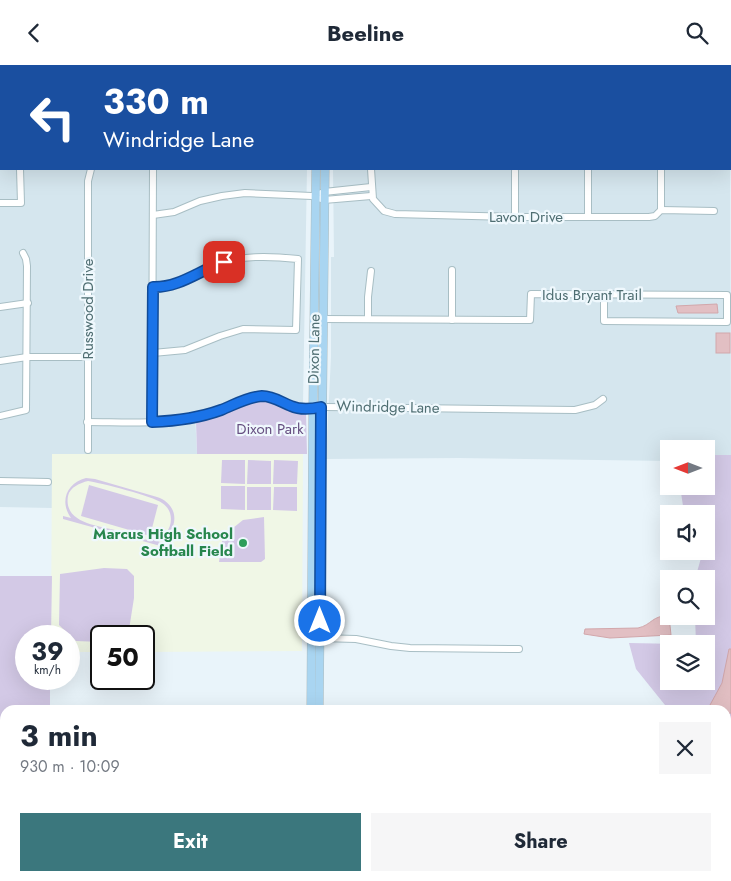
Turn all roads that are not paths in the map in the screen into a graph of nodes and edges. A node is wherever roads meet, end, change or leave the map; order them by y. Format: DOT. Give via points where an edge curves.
graph roads {
  1 [pos="20,170"];
  2 [pos="90,170"];
  3 [pos="154,170"];
  4 [pos="316,170"];
  5 [pos="325,170"];
  6 [pos="371,170"];
  7 [pos="588,170"];
  8 [pos="661,170"];
  9 [pos="515,171"];
  10 [pos="371,187"];
  11 [pos="316,196"];
  12 [pos="324,196"];
  13 [pos="372,196"];
  14 [pos="0,203"];
  15 [pos="661,210"];
  16 [pos="714,211"];
  17 [pos="153,215"];
  18 [pos="515,217"];
  19 [pos="588,217"];
  20 [pos="22,253"];
  21 [pos="452,270"];
  22 [pos="371,271"];
  23 [pos="153,287"];
  24 [pos="604,295"];
  25 [pos="28,303"];
  26 [pos="729,305"];
  27 [pos="0,307"];
  28 [pos="322,319"];
  29 [pos="368,319"];
  30 [pos="452,320"];
  31 [pos="153,353"];
  32 [pos="27,357"];
  33 [pos="87,357"];
  34 [pos="0,361"];
  35 [pos="603,399"];
  36 [pos="321,407"];
  37 [pos="313,409"];
  38 [pos="0,416"];
  39 [pos="88,422"];
  40 [pos="152,422"];
  41 [pos="88,450"];
  42 [pos="0,481"];
  43 [pos="48,482"];
  44 [pos="320,639"];
  45 [pos="519,649"];
  46 [pos="311,705"];
  47 [pos="319,705"];
  1 -- 14 [label="street" via="21,203"];
  2 -- 33 [label="street, Russwood Drive"];
  3 -- 17 [label="street"];
  4 -- 11 [label="main road, Dixon Lane"];
  5 -- 12 [label="main road, Dixon Lane"];
  6 -- 10 [label="street"];
  7 -- 19 [label="street"];
  8 -- 15 [label="street"];
  9 -- 18 [label="street"];
  10 -- 12 [label="street"];
  10 -- 13 [label="street"];
  11 -- 12 [label="street"];
  11 -- 17 [label="street" via="245,193 200,201 174,212"];
  11 -- 37 [label="main road, Dixon Lane"];
  12 -- 13 [label="street"];
  12 -- 28 [label="main road, Dixon Lane"];
  13 -- 18 [label="street, Lavon Drive" via="375,204 395,214"];
  15 -- 16 [label="street, Lavon Drive"];
  15 -- 19 [label="street, Lavon Drive" via="649,217"];
  17 -- 23 [label="street"];
  18 -- 19 [label="street, Lavon Drive"];
  20 -- 25 [label="street" via="27,265"];
  21 -- 30 [label="street"];
  22 -- 29 [label="street"];
  23 -- 31 [label="street"];
  23 -- 31 [label="street" via="171,286 214,265 237,259 298,259 296,330 243,329 185,350"];
  24 -- 26 [label="street, Idus Bryant Trail" via="727,295"];
  24 -- 26 [label="street" via="604,321 727,322"];
  24 -- 30 [label="street, Idus Bryant Trail" via="531,294 530,320"];
  25 -- 27 [label="street"];
  25 -- 32 [label="street"];
  28 -- 29 [label="street, Idus Bryant Trail"];
  28 -- 36 [label="main road, Dixon Lane"];
  29 -- 30 [label="street, Idus Bryant Trail"];
  31 -- 40 [label="street"];
  32 -- 33 [label="street"];
  32 -- 34 [label="street"];
  32 -- 38 [label="street" via="26,410"];
  33 -- 39 [label="street, Russwood Drive"];
  35 -- 36 [label="street, Windridge Lane" via="595,405 575,409"];
  36 -- 37 [label="street, Windridge Lane"];
  36 -- 44 [label="main road, Dixon Lane"];
  37 -- 40 [label="street, Windridge Lane" via="292,407 279,400 259,396 203,416"];
  37 -- 46 [label="main road, Dixon Lane"];
  39 -- 40 [label="street, Windridge Lane"];
  39 -- 41 [label="street, Russwood Drive"];
  42 -- 43 [label="street"];
  44 -- 45 [label="street" via="356,639 410,648"];
  44 -- 47 [label="main road, Dixon Lane"];
}
